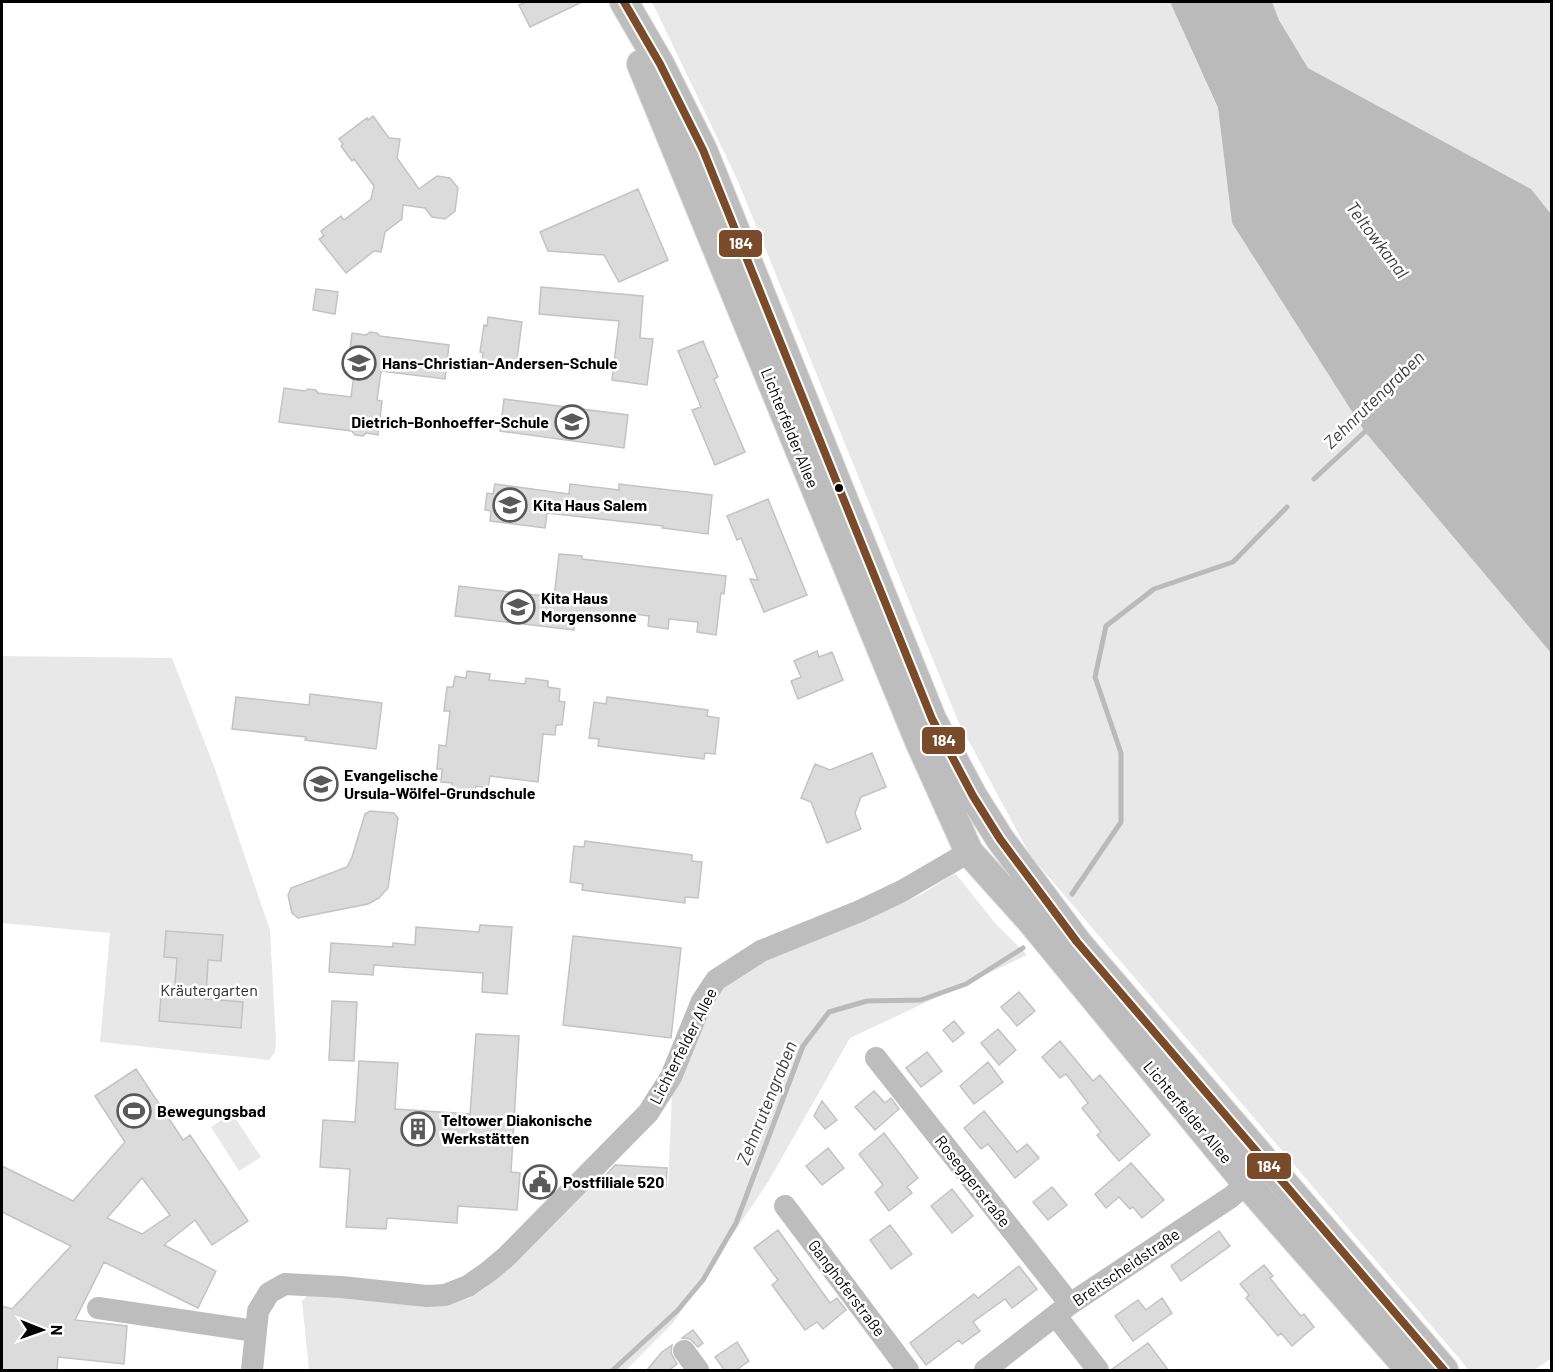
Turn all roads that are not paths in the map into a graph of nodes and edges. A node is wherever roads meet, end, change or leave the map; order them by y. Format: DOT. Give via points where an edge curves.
graph roads {
  1 [pos="618,2"];
  2 [pos="624,2"];
  3 [pos="969,852"];
  4 [pos="876,1058"];
  5 [pos="1258,1174"];
  6 [pos="785,1206"];
  7 [pos="98,1308"];
  8 [pos="1063,1310"];
  9 [pos="255,1331"];
  10 [pos="684,1351"];
  11 [pos="252,1371"];
  12 [pos="698,1371"];
  13 [pos="908,1371"];
  14 [pos="985,1371"];
  15 [pos="1098,1371"];
  16 [pos="1410,1371"];
  17 [pos="1444,1371"];
  1 -- 3 [label="main road, Lichterfelder Allee" via="897,688"];
  2 -- 5 [label="main road, Lichterfelder Allee" via="703,150 932,719 973,796 1077,942"];
  3 -- 5 [label="main road, Lichterfelder Allee"];
  3 -- 9 [label="street, Lichterfelder Allee" via="860,911 761,951 716,980 702,1001 670,1077 648,1113 506,1257 468,1286 445,1295 428,1296 285,1284 269,1293 258,1311"];
  4 -- 8 [label="street, Roseggerstraße"];
  5 -- 8 [label="street, Breitscheidstraße" via="1231,1197"];
  5 -- 16 [label="main road, Lichterfelder Allee"];
  5 -- 17 [label="main road, Lichterfelder Allee"];
  6 -- 13 [label="street, Ganghoferstraße"];
  7 -- 9 [label="street"];
  8 -- 14 [label="street, Breitscheidstraße"];
  8 -- 15 [label="street, Roseggerstraße"];
  9 -- 11 [label="street, Lichterfelder Allee"];
  10 -- 12 [label="street"];
}
